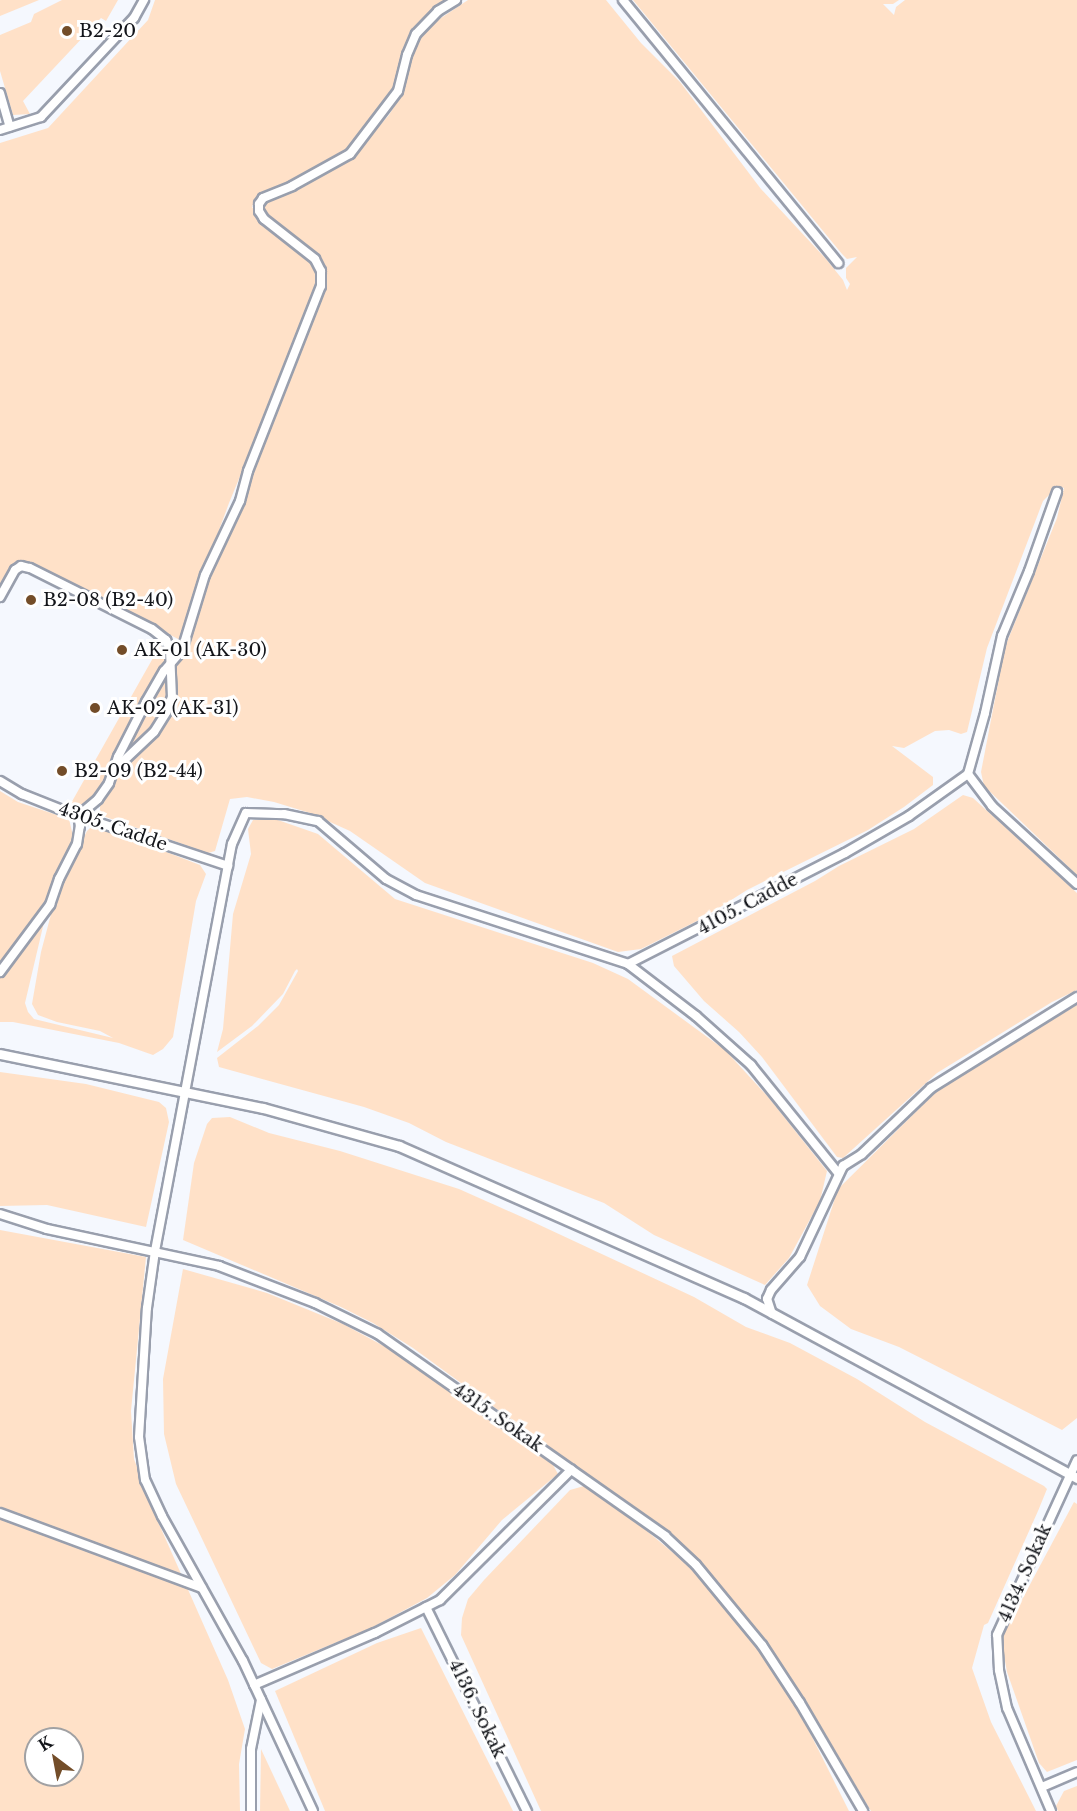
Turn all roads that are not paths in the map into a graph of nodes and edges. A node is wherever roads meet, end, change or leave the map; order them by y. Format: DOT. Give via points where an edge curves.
graph roads {
  1 [pos="144,0"];
  2 [pos="456,0"];
  3 [pos="623,0"];
  4 [pos="0,93"];
  5 [pos="10,127"];
  6 [pos="0,130"];
  7 [pos="838,263"];
  8 [pos="1057,492"];
  9 [pos="0,597"];
  10 [pos="171,663"];
  11 [pos="114,770"];
  12 [pos="968,774"];
  13 [pos="0,781"];
  14 [pos="78,816"];
  15 [pos="228,866"];
  16 [pos="1077,884"];
  17 [pos="628,964"];
  18 [pos="0,972"];
  19 [pos="1077,997"];
  20 [pos="0,1054"];
  21 [pos="184,1094"];
  22 [pos="838,1173"];
  23 [pos="0,1214"];
  24 [pos="155,1251"];
  25 [pos="772,1314"];
  26 [pos="1077,1460"];
  27 [pos="571,1470"];
  28 [pos="1074,1476"];
  29 [pos="0,1513"];
  30 [pos="202,1588"];
  31 [pos="426,1607"];
  32 [pos="254,1685"];
  33 [pos="261,1700"];
  34 [pos="1077,1772"];
  35 [pos="1042,1787"];
  36 [pos="251,1811"];
  37 [pos="313,1811"];
  38 [pos="527,1811"];
  39 [pos="863,1811"];
  40 [pos="1051,1811"];
  1 -- 5 [label="street" via="134,18 41,117"];
  2 -- 10 [label="street" via="438,11 416,34 398,91 350,154 263,198 259,204 264,219 315,259 321,271 321,286 248,471 240,501 205,575 187,639"];
  3 -- 7 [label="street"];
  4 -- 5 [label="street"];
  5 -- 6 [label="street"];
  8 -- 12 [label="street" via="1002,636"];
  9 -- 10 [label="street" via="15,570 21,566 30,568 152,629 166,640"];
  10 -- 11 [label="street" via="146,702"];
  10 -- 11 [label="street" via="172,697 166,713 154,732"];
  11 -- 14 [label="street" via="98,799"];
  12 -- 16 [label="street" via="992,806"];
  12 -- 17 [label="street, 4105. Cadde" via="909,816 845,853"];
  13 -- 14 [label="street, 4305. Cadde"];
  14 -- 15 [label="street, 4305. Cadde"];
  14 -- 18 [label="street" via="77,844 50,905"];
  15 -- 17 [label="street" via="232,844 246,813 284,814 318,821 386,879 416,895"];
  15 -- 21 [label="street"];
  17 -- 22 [label="street" via="751,1065"];
  19 -- 22 [label="street" via="931,1088"];
  20 -- 21 [label="street"];
  21 -- 24 [label="street"];
  21 -- 25 [label="street" via="263,1108 399,1146 744,1298"];
  22 -- 25 [label="street" via="806,1247 771,1290 767,1299"];
  23 -- 24 [label="street, 4315. Sokak" via="47,1229"];
  24 -- 27 [label="street, 4315. Sokak" via="219,1266 315,1303 378,1334"];
  24 -- 30 [label="street" via="147,1308 141,1448 146,1480"];
  25 -- 28 [label="street"];
  26 -- 28 [label="street, 4134. Sokak"];
  27 -- 31 [label="street" via="440,1600"];
  27 -- 39 [label="street, 4315. Sokak" via="665,1536 696,1566 762,1645"];
  28 -- 35 [label="street, 4134. Sokak" via="997,1635 1007,1708"];
  29 -- 30 [label="street"];
  30 -- 32 [label="street"];
  31 -- 32 [label="street"];
  31 -- 38 [label="street, 4136. Sokak"];
  32 -- 33 [label="street"];
  33 -- 36 [label="street" via="251,1749"];
  33 -- 37 [label="street"];
  34 -- 35 [label="street"];
  35 -- 40 [label="street, 4134. Sokak"];
}
